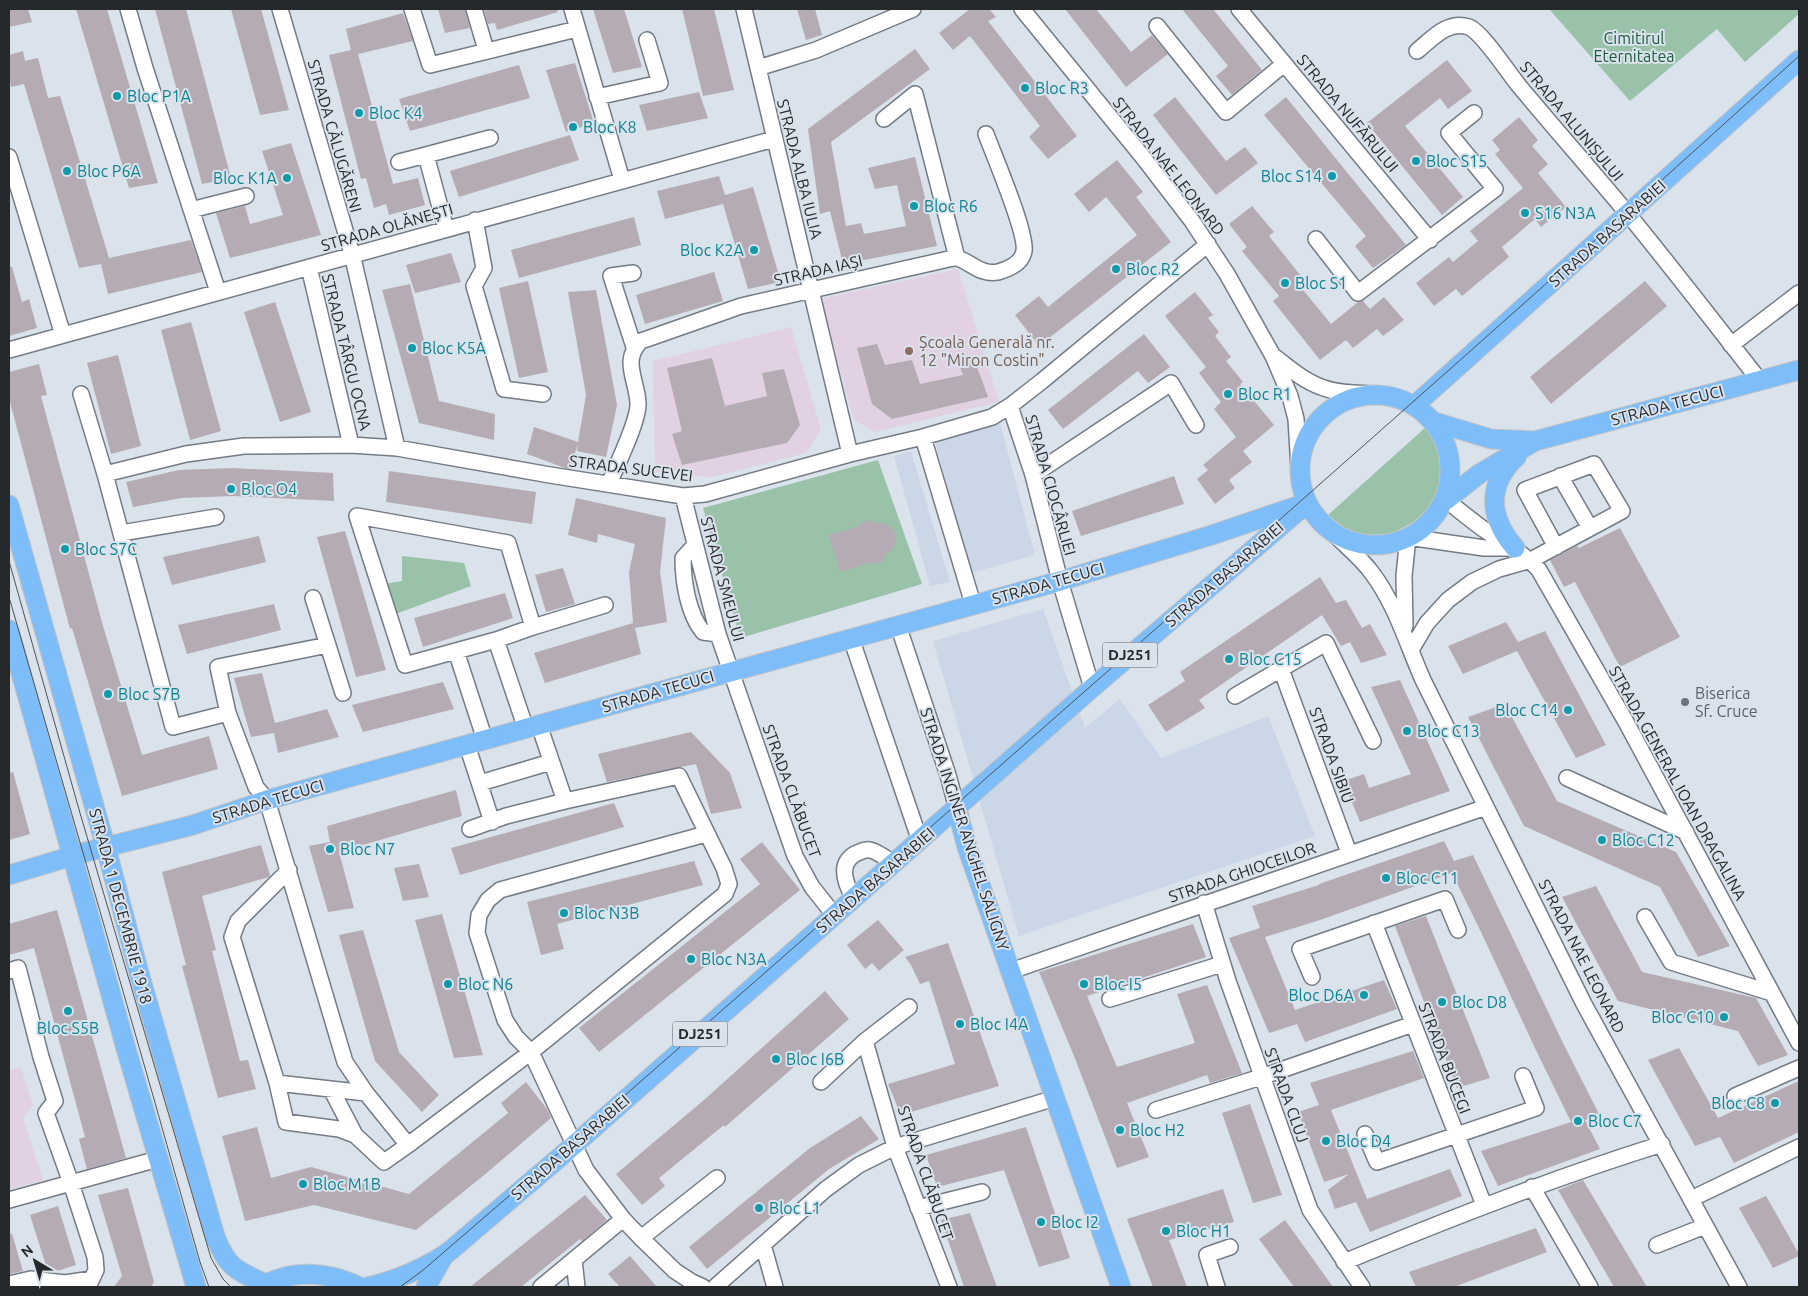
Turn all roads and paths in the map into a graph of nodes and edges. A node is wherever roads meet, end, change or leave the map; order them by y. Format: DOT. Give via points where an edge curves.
graph roads {
  1 [pos="128,9"];
  2 [pos="280,9"];
  3 [pos="412,9"];
  4 [pos="474,9"];
  5 [pos="572,9"];
  6 [pos="744,9"];
  7 [pos="913,9"];
  8 [pos="1022,9"];
  9 [pos="1239,9"];
  10 [pos="1157,26"];
  11 [pos="577,29"];
  12 [pos="647,40"];
  13 [pos="486,50"];
  14 [pos="1417,51"];
  15 [pos="1799,60"];
  16 [pos="1284,64"];
  17 [pos="758,68"];
  18 [pos="597,97"];
  19 [pos="1474,113"];
  20 [pos="884,119"];
  21 [pos="986,134"];
  22 [pos="490,138"];
  23 [pos="774,139"];
  24 [pos="426,155"];
  25 [pos="9,157"];
  26 [pos="398,162"];
  27 [pos="622,180"];
  28 [pos="246,196"];
  29 [pos="191,210"];
  30 [pos="1628,214"];
  31 [pos="475,220"];
  32 [pos="446,228"];
  33 [pos="1316,239"];
  34 [pos="1430,240"];
  35 [pos="1208,244"];
  36 [pos="352,254"];
  37 [pos="957,258"];
  38 [pos="308,267"];
  39 [pos="633,273"];
  40 [pos="812,289"];
  41 [pos="218,292"];
  42 [pos="1799,292"];
  43 [pos="63,335"];
  44 [pos="1731,345"];
  45 [pos="634,347"];
  46 [pos="9,350"];
  47 [pos="1273,356"];
  48 [pos="1799,370"];
  49 [pos="1760,381"];
  50 [pos="81,394"];
  51 [pos="543,394"];
  52 [pos="1371,394"];
  53 [pos="1415,405"];
  54 [pos="1010,406"];
  55 [pos="1435,422"];
  56 [pos="1196,425"];
  57 [pos="923,437"];
  58 [pos="1535,441"];
  59 [pos="351,444"];
  60 [pos="397,448"];
  61 [pos="850,454"];
  62 [pos="1299,469"];
  63 [pos="105,474"];
  64 [pos="1032,475"];
  65 [pos="1560,476"];
  66 [pos="609,484"];
  67 [pos="683,496"];
  68 [pos="1446,500"];
  69 [pos="1306,503"];
  70 [pos="9,505"];
  71 [pos="216,517"];
  72 [pos="1590,528"];
  73 [pos="121,533"];
  74 [pos="1334,534"];
  75 [pos="1408,537"];
  76 [pos="1556,547"];
  77 [pos="1515,548"];
  78 [pos="1531,560"];
  79 [pos="1060,580"];
  80 [pos="313,598"];
  81 [pos="972,604"];
  82 [pos="605,605"];
  83 [pos="898,625"];
  84 [pos="532,627"];
  85 [pos="9,630"];
  86 [pos="1406,635"];
  87 [pos="851,638"];
  88 [pos="496,640"];
  89 [pos="328,645"];
  90 [pos="1411,650"];
  91 [pos="456,651"];
  92 [pos="1281,669"];
  93 [pos="731,671"];
  94 [pos="1092,688"];
  95 [pos="343,693"];
  96 [pos="1235,696"];
  97 [pos="228,714"];
  98 [pos="532,727"];
  99 [pos="1373,741"];
  100 [pos="476,743"];
  101 [pos="551,762"];
  102 [pos="1567,778"];
  103 [pos="480,783"];
  104 [pos="267,800"];
  105 [pos="565,801"];
  106 [pos="1486,807"];
  107 [pos="956,809"];
  108 [pos="492,822"];
  109 [pos="470,829"];
  110 [pos="1686,832"];
  111 [pos="706,834"];
  112 [pos="920,841"];
  113 [pos="106,848"];
  114 [pos="1350,853"];
  115 [pos="72,856"];
  116 [pos="894,864"];
  117 [pos="289,870"];
  118 [pos="9,875"];
  119 [pos="854,899"];
  120 [pos="1204,903"];
  121 [pos="834,916"];
  122 [pos="1645,916"];
  123 [pos="1374,923"];
  124 [pos="1458,930"];
  125 [pos="1222,964"];
  126 [pos="9,971"];
  127 [pos="1011,971"];
  128 [pos="1312,977"];
  129 [pos="1772,992"];
  130 [pos="1110,999"];
  131 [pos="909,1007"];
  132 [pos="1413,1024"];
  133 [pos="866,1041"];
  134 [pos="1799,1043"];
  135 [pos="531,1052"];
  136 [pos="1799,1068"];
  137 [pos="1524,1076"];
  138 [pos="1261,1077"];
  139 [pos="821,1082"];
  140 [pos="277,1083"];
  141 [pos="331,1089"];
  142 [pos="366,1094"];
  143 [pos="1735,1096"];
  144 [pos="1055,1098"];
  145 [pos="1156,1110"];
  146 [pos="1365,1134"];
  147 [pos="1456,1134"];
  148 [pos="355,1135"];
  149 [pos="1662,1144"];
  150 [pos="408,1145"];
  151 [pos="574,1145"];
  152 [pos="1799,1146"];
  153 [pos="895,1147"];
  154 [pos="158,1159"];
  155 [pos="717,1178"];
  156 [pos="71,1183"];
  157 [pos="1532,1187"];
  158 [pos="982,1192"];
  159 [pos="1691,1199"];
  160 [pos="9,1200"];
  161 [pos="1484,1205"];
  162 [pos="918,1208"];
  163 [pos="624,1219"];
  164 [pos="1705,1226"];
  165 [pos="641,1238"];
  166 [pos="763,1245"];
  167 [pos="1657,1245"];
  168 [pos="1230,1247"];
  169 [pos="443,1257"];
  170 [pos="574,1260"];
  171 [pos="1344,1262"];
  172 [pos="90,1283"];
  173 [pos="9,1284"];
  174 [pos="263,1286"];
  175 [pos="544,1286"];
  176 [pos="196,1287"];
  177 [pos="360,1287"];
  178 [pos="367,1287"];
  179 [pos="426,1287"];
  180 [pos="578,1287"];
  181 [pos="703,1287"];
  182 [pos="715,1287"];
  183 [pos="775,1287"];
  184 [pos="949,1287"];
  185 [pos="1121,1287"];
  186 [pos="1217,1287"];
  187 [pos="1362,1287"];
  188 [pos="1590,1287"];
  189 [pos="1739,1287"];
  1 -- 29 [label="street"];
  2 -- 36 [label="street, STRADA CĂLUGĂRENI"];
  3 -- 13 [label="street" via="430,65"];
  4 -- 13 [label="street"];
  5 -- 11 [label="street"];
  6 -- 17 [label="street, STRADA ALBA IULIA"];
  7 -- 17 [label="street" via="816,50"];
  8 -- 35 [label="street, STRADA NAE LEONARD" via="1142,156"];
  9 -- 16 [label="street, STRADA NUFĂRULUI"];
  10 -- 16 [label="street" via="1226,112"];
  11 -- 13 [label="street"];
  11 -- 18 [label="street"];
  12 -- 18 [label="street" via="660,83"];
  14 -- 30 [label="street, STRADA ALUNIȘULUI" via="1449,26 1471,28"];
  15 -- 30 [label="main road, STRADA BASARABIEI"];
  16 -- 34 [label="street, STRADA NUFĂRULUI"];
  17 -- 23 [label="street, STRADA ALBA IULIA"];
  18 -- 27 [label="street"];
  19 -- 34 [label="street" via="1450,133 1495,189"];
  20 -- 37 [label="street" via="915,94"];
  21 -- 37 [label="street" via="1013,207 1024,251 1014,266 997,272 982,271"];
  22 -- 24 [label="street"];
  23 -- 27 [label="street, STRADA OLĂNEȘTI"];
  23 -- 40 [label="street, STRADA ALBA IULIA"];
  24 -- 26 [label="street"];
  24 -- 32 [label="street"];
  25 -- 43 [label="street"];
  27 -- 31 [label="street, STRADA OLĂNEȘTI"];
  28 -- 29 [label="street"];
  29 -- 41 [label="street"];
  30 -- 44 [label="street, STRADA ALUNIȘULUI"];
  30 -- 53 [label="main road, STRADA BASARABIEI"];
  31 -- 32 [label="street, STRADA OLĂNEȘTI"];
  31 -- 51 [label="street" via="484,268 474,286 504,389"];
  32 -- 36 [label="street, STRADA OLĂNEȘTI"];
  33 -- 34 [label="street" via="1358,293"];
  35 -- 47 [label="street, STRADA NAE LEONARD"];
  35 -- 54 [label="street, STRADA SUCEVEI"];
  36 -- 38 [label="street, STRADA OLĂNEȘTI"];
  36 -- 60 [label="street, STRADA CĂLUGĂRENI"];
  37 -- 40 [label="street, STRADA IAȘI"];
  38 -- 41 [label="street, STRADA OLĂNEȘTI"];
  38 -- 59 [label="street, STRADA TÂRGU OCNA"];
  39 -- 45 [label="street" via="612,276"];
  40 -- 45 [label="street, STRADA IAȘI" via="741,306 641,341"];
  40 -- 61 [label="street, STRADA ALBA IULIA"];
  41 -- 43 [label="street, STRADA OLĂNEȘTI"];
  42 -- 44 [label="street"];
  43 -- 46 [label="street, STRADA OLĂNEȘTI"];
  44 -- 49 [label="street, STRADA ALUNIȘULUI"];
  45 -- 66 [label="street" via="631,365 638,405 634,424"];
  47 -- 52 [label="street, STRADA NAE LEONARD" via="1321,387"];
  47 -- 62 [label="street, STRADA NAE LEONARD" via="1296,419"];
  48 -- 49 [label="main road, STRADA TECUCI"];
  49 -- 58 [label="main road, STRADA TECUCI"];
  50 -- 63 [label="street"];
  52 -- 53 [label="main road" via="1397,397"];
  52 -- 62 [label="main road" via="1349,399 1329,410 1313,427 1303,447"];
  53 -- 55 [label="main road"];
  54 -- 57 [label="street, STRADA SUCEVEI" via="992,417"];
  54 -- 64 [label="street, STRADA CIOCÂRLIEI"];
  55 -- 58 [label="main road, STRADA TECUCI" via="1491,438"];
  55 -- 68 [label="main road" via="1451,460"];
  56 -- 64 [label="street" via="1170,383"];
  57 -- 61 [label="street, STRADA SUCEVEI"];
  57 -- 81 [label="street"];
  58 -- 68 [label="main road, STRADA TECUCI" via="1491,466"];
  58 -- 77 [label="main road" via="1507,466 1498,481 1494,499 1499,526"];
  59 -- 60 [label="street, STRADA SUCEVEI"];
  59 -- 63 [label="street, STRADA SUCEVEI" via="244,446 186,454"];
  60 -- 66 [label="street, STRADA SUCEVEI"];
  61 -- 67 [label="street, STRADA SUCEVEI" via="705,494"];
  62 -- 69 [label="main road"];
  63 -- 73 [label="street"];
  64 -- 79 [label="street, STRADA CIOCÂRLIEI"];
  65 -- 72 [label="street"];
  65 -- 72 [label="street" via="1594,464 1622,512"];
  65 -- 76 [label="street" via="1524,490"];
  66 -- 67 [label="street, STRADA SUCEVEI"];
  67 -- 93 [label="street, STRADA SMEULUI" via="718,634"];
  68 -- 75 [label="main road" via="1436,516"];
  68 -- 77 [label="street, STRADA GENERAL IOAN DRAGALINA"];
  69 -- 74 [label="main road"];
  69 -- 79 [label="main road, STRADA TECUCI"];
  69 -- 94 [label="main road, STRADA BASARABIEI / DJ251"];
  70 -- 113 [label="main road, STRADA 1 DECEMBRIE 1918"];
  71 -- 73 [label="street"];
  72 -- 76 [label="street"];
  73 -- 97 [label="street" via="173,727"];
  74 -- 75 [label="main road" via="1370,546"];
  74 -- 86 [label="street, STRADA NAE LEONARD" via="1372,573"];
  75 -- 77 [label="street" via="1484,548"];
  75 -- 86 [label="street, STRADA NAE LEONARD" via="1404,576"];
  76 -- 78 [label="street"];
  77 -- 78 [label="street, STRADA GENERAL IOAN DRAGALINA"];
  78 -- 90 [label="street" via="1472,582 1428,623"];
  78 -- 110 [label="street, STRADA GENERAL IOAN DRAGALINA" via="1552,591"];
  79 -- 81 [label="main road, STRADA TECUCI"];
  79 -- 94 [label="street, STRADA CIOCÂRLIEI"];
  80 -- 89 [label="street"];
  81 -- 83 [label="main road, STRADA TECUCI"];
  82 -- 84 [label="street"];
  83 -- 87 [label="main road, STRADA TECUCI"];
  83 -- 107 [label="street, STRADA INGINER ANGHEL SALIGNY"];
  84 -- 88 [label="street"];
  84 -- 91 [label="street" via="508,543 357,516 405,665"];
  85 -- 115 [label="main road, STRADA 1 DECEMBRIE 1918"];
  86 -- 90 [label="street, STRADA NAE LEONARD"];
  87 -- 93 [label="main road, STRADA TECUCI"];
  87 -- 112 [label="street"];
  88 -- 91 [label="street"];
  88 -- 98 [label="street"];
  89 -- 95 [label="street"];
  89 -- 97 [label="street" via="218,667"];
  90 -- 106 [label="street, STRADA NAE LEONARD"];
  91 -- 100 [label="street"];
  92 -- 96 [label="street"];
  92 -- 99 [label="street" via="1326,643"];
  92 -- 114 [label="street, STRADA SIBIU"];
  93 -- 98 [label="main road, STRADA TECUCI"];
  93 -- 121 [label="street, STRADA CLĂBUCET" via="795,856 812,887"];
  94 -- 107 [label="main road, STRADA BASARABIEI / DJ251"];
  97 -- 104 [label="street" via="256,787"];
  98 -- 100 [label="main road, STRADA TECUCI"];
  98 -- 101 [label="street"];
  100 -- 103 [label="street"];
  100 -- 104 [label="main road, STRADA TECUCI"];
  101 -- 103 [label="street"];
  101 -- 105 [label="street"];
  102 -- 110 [label="street"];
  103 -- 108 [label="street"];
  104 -- 113 [label="main road, STRADA TECUCI" via="192,825"];
  104 -- 117 [label="street"];
  105 -- 108 [label="street"];
  105 -- 111 [label="street" via="679,776"];
  106 -- 114 [label="street, STRADA GHIOCEILOR"];
  106 -- 149 [label="street, STRADA NAE LEONARD" via="1584,1004"];
  107 -- 112 [label="main road, STRADA BASARABIEI / DJ251"];
  107 -- 127 [label="main road, STRADA INGINER ANGHEL SALIGNY"];
  108 -- 109 [label="street"];
  110 -- 129 [label="street, STRADA GENERAL IOAN DRAGALINA"];
  111 -- 135 [label="street" via="724,868 729,884 725,894"];
  111 -- 135 [label="street" via="500,890 488,900 479,915 477,933 505,1020"];
  112 -- 116 [label="main road, STRADA BASARABIEI / DJ251"];
  113 -- 115 [label="main road, STRADA TECUCI"];
  113 -- 174 [label="main road, STRADA 1 DECEMBRIE 1918" via="219,1246 230,1265"];
  114 -- 120 [label="street, STRADA GHIOCEILOR"];
  115 -- 118 [label="main road, STRADA TECUCI"];
  115 -- 154 [label="main road, STRADA 1 DECEMBRIE 1918"];
  116 -- 119 [label="main road, STRADA BASARABIEI / DJ251"];
  116 -- 119 [label="street" via="870,850 852,856 844,872"];
  117 -- 140 [label="street" via="238,921 232,937"];
  117 -- 142 [label="street" via="345,1062"];
  119 -- 121 [label="main road, STRADA BASARABIEI / DJ251"];
  120 -- 125 [label="street, STRADA CLUJ"];
  120 -- 127 [label="street, STRADA GHIOCEILOR"];
  121 -- 151 [label="main road, STRADA BASARABIEI / DJ251"];
  122 -- 129 [label="street" via="1671,962"];
  123 -- 124 [label="street" via="1445,899"];
  123 -- 128 [label="street" via="1300,949"];
  123 -- 132 [label="street, STRADA BUCEGI"];
  125 -- 130 [label="street"];
  125 -- 138 [label="street, STRADA CLUJ"];
  126 -- 156 [label="street" via="18,968 55,1101 46,1113"];
  127 -- 144 [label="main road, STRADA INGINER ANGHEL SALIGNY"];
  129 -- 134 [label="street, STRADA GENERAL IOAN DRAGALINA"];
  131 -- 133 [label="street"];
  132 -- 138 [label="street"];
  132 -- 147 [label="street, STRADA BUCEGI"];
  133 -- 139 [label="street"];
  133 -- 153 [label="street, STRADA CLĂBUCET"];
  135 -- 150 [label="street"];
  135 -- 151 [label="street"];
  136 -- 143 [label="street"];
  137 -- 147 [label="street" via="1536,1108"];
  138 -- 145 [label="street"];
  138 -- 171 [label="street, STRADA CLUJ" via="1310,1210"];
  140 -- 141 [label="street"];
  140 -- 148 [label="street" via="286,1122"];
  141 -- 142 [label="street"];
  141 -- 148 [label="street"];
  142 -- 150 [label="street"];
  144 -- 153 [label="street"];
  144 -- 185 [label="main road, STRADA INGINER ANGHEL SALIGNY"];
  146 -- 147 [label="street" via="1378,1162"];
  147 -- 161 [label="street, STRADA BUCEGI"];
  148 -- 150 [label="street" via="384,1162"];
  149 -- 157 [label="street"];
  149 -- 159 [label="street, STRADA NAE LEONARD"];
  151 -- 163 [label="street" via="586,1170"];
  151 -- 169 [label="main road, STRADA BASARABIEI / DJ251"];
  152 -- 159 [label="street"];
  153 -- 162 [label="street, STRADA CLĂBUCET"];
  153 -- 166 [label="street" via="859,1165 826,1189"];
  154 -- 156 [label="street"];
  154 -- 176 [label="main road, STRADA 1 DECEMBRIE 1918"];
  155 -- 165 [label="street"];
  156 -- 160 [label="street"];
  156 -- 172 [label="street" via="95,1257 96,1270"];
  157 -- 161 [label="street"];
  157 -- 188 [label="street"];
  158 -- 162 [label="street"];
  159 -- 164 [label="street, STRADA NAE LEONARD"];
  161 -- 171 [label="street"];
  162 -- 184 [label="street, STRADA CLĂBUCET"];
  163 -- 165 [label="street"];
  163 -- 170 [label="street"];
  164 -- 167 [label="street"];
  164 -- 189 [label="street, STRADA NAE LEONARD"];
  165 -- 181 [label="street" via="675,1271"];
  166 -- 182 [label="street"];
  166 -- 183 [label="street"];
  168 -- 186 [label="street" via="1207,1255"];
  169 -- 178 [label="main road, STRADA BASARABIEI / DJ251" via="382,1284"];
  169 -- 179 [label="main road, STRADA BASARABIEI / DJ251"];
  170 -- 175 [label="street"];
  170 -- 180 [label="street"];
  171 -- 187 [label="street, STRADA CLUJ"];
  172 -- 173 [label="street" via="31,1278"];
  174 -- 177 [label="main road" via="285,1277 325,1274"];
}
